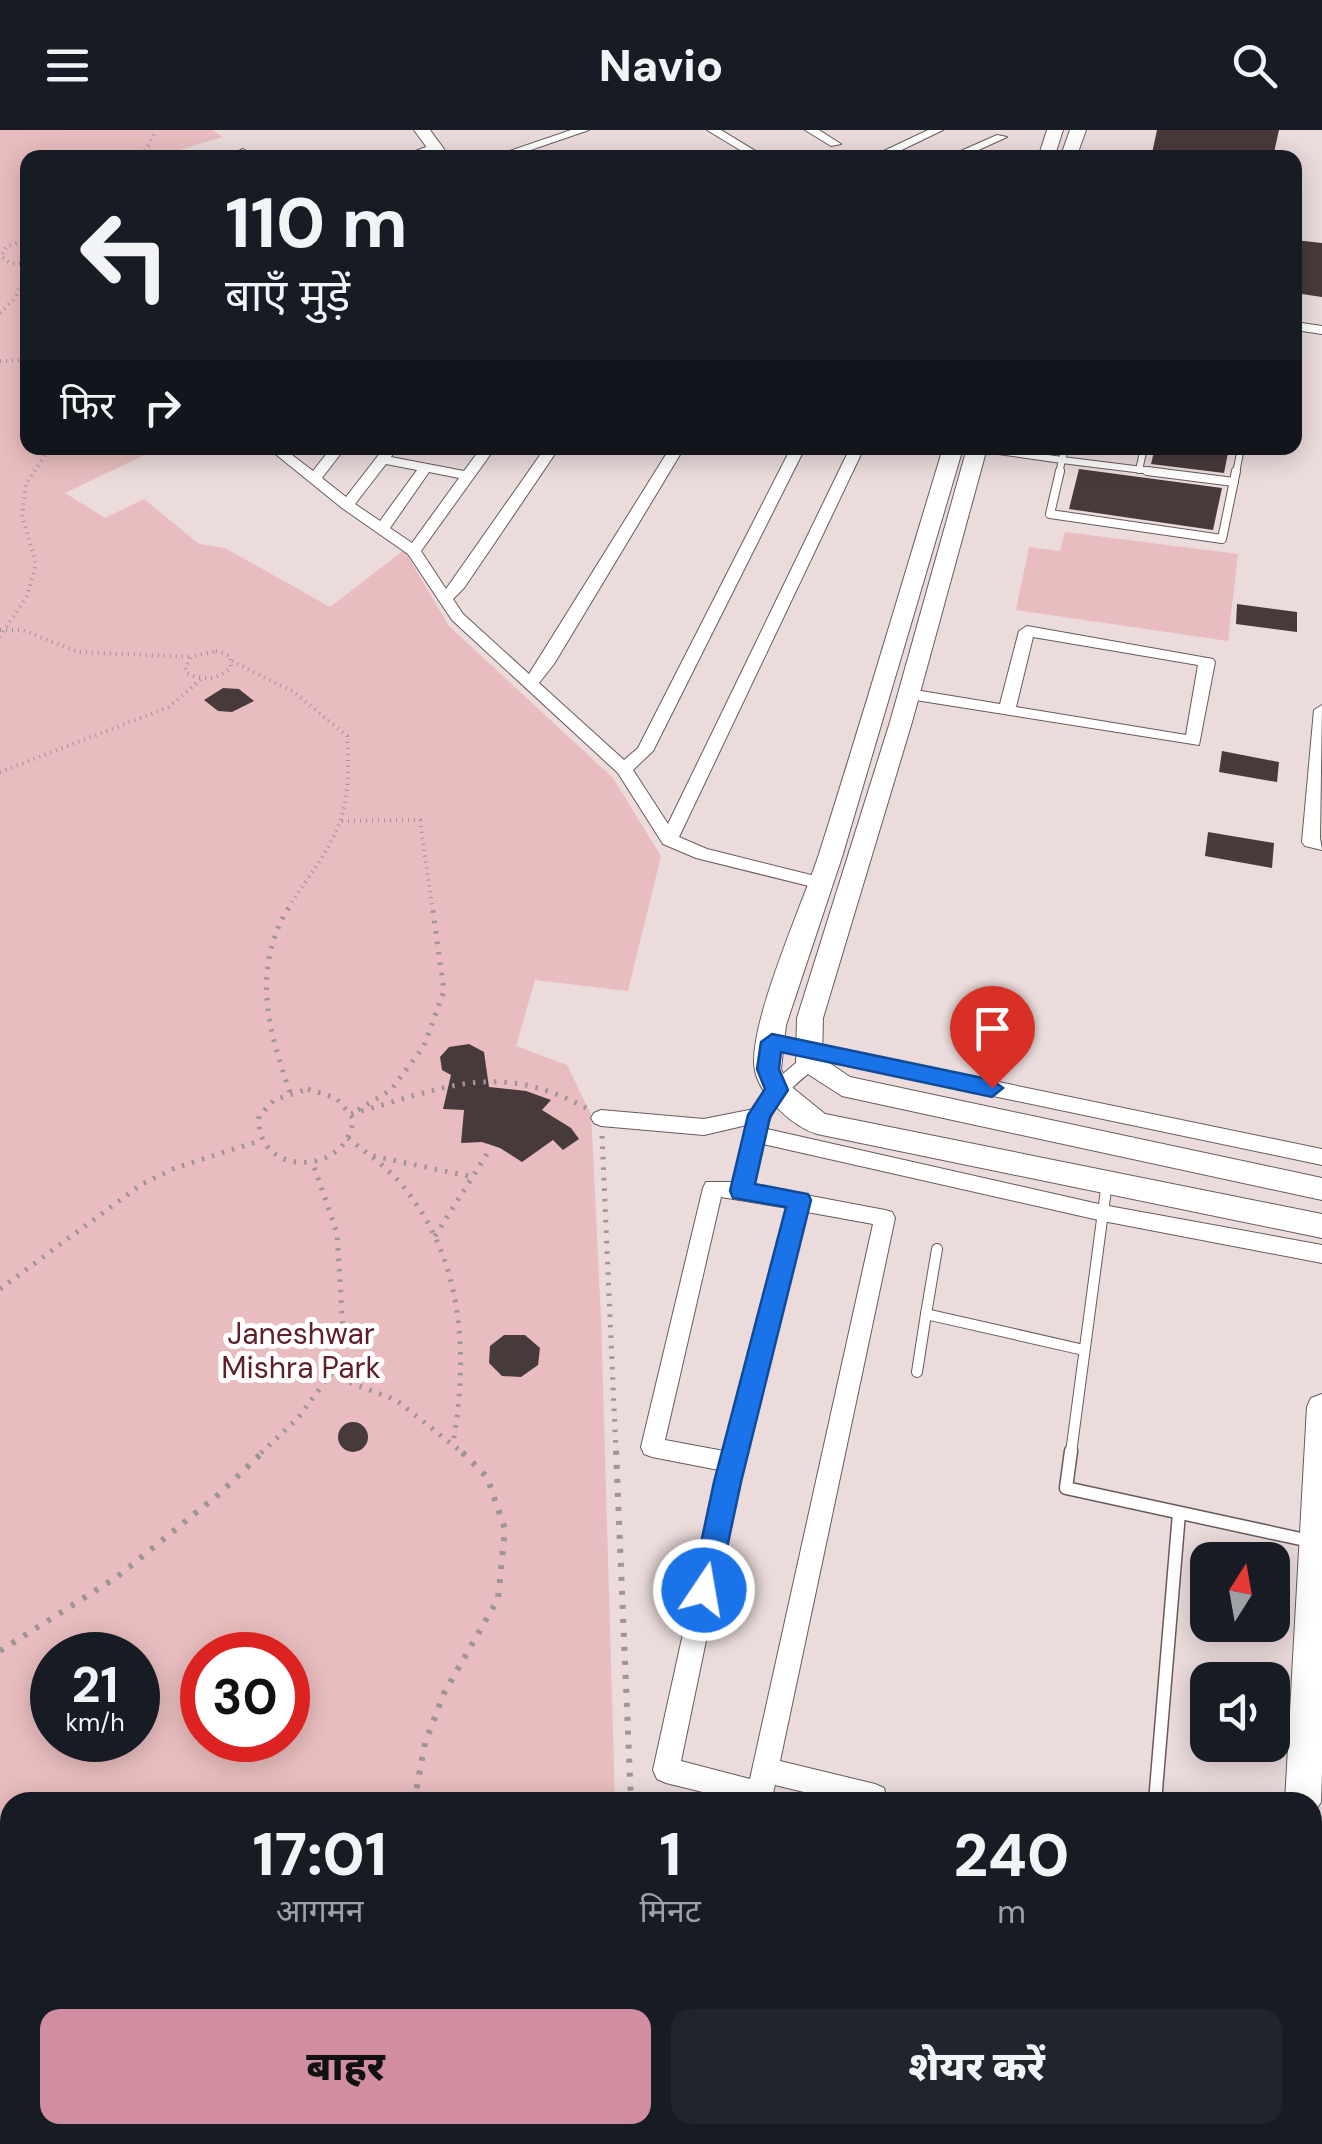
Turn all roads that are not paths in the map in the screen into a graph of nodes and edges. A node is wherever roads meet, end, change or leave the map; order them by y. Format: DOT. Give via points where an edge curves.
graph roads {
  1 [pos="583,130"];
  2 [pos="713,130"];
  3 [pos="811,130"];
  4 [pos="937,130"];
  5 [pos="1001,134"];
  6 [pos="835,144"];
  7 [pos="519,150"];
  8 [pos="748,150"];
  9 [pos="892,150"];
  10 [pos="967,150"];
  11 [pos="289,455"];
  12 [pos="332,455"];
  13 [pos="385,455"];
  14 [pos="393,455"];
  15 [pos="483,455"];
  16 [pos="547,455"];
  17 [pos="673,455"];
  18 [pos="794,455"];
  19 [pos="853,455"];
  20 [pos="951,455"];
  21 [pos="975,455"];
  22 [pos="1027,455"];
  23 [pos="1063,455"];
  24 [pos="1142,455"];
  25 [pos="1239,455"];
  26 [pos="1062,460"];
  27 [pos="426,467"];
  28 [pos="1139,470"];
  29 [pos="469,476"];
  30 [pos="314,478"];
  31 [pos="1234,482"];
  32 [pos="347,505"];
  33 [pos="382,530"];
  34 [pos="414,552"];
  35 [pos="446,597"];
  36 [pos="530,684"];
  37 [pos="909,694"];
  38 [pos="1007,710"];
  39 [pos="1322,710"];
  40 [pos="624,769"];
  41 [pos="669,840"];
  42 [pos="1322,844"];
  43 [pos="821,883"];
  44 [pos="772,1042"];
  45 [pos="809,1056"];
  46 [pos="777,1090"];
  47 [pos="601,1118"];
  48 [pos="757,1125"];
  49 [pos="1322,1157"];
  50 [pos="1108,1180"];
  51 [pos="1322,1189"];
  52 [pos="741,1191"];
  53 [pos="800,1200"];
  54 [pos="1103,1212"];
  55 [pos="1322,1226"];
  56 [pos="937,1249"];
  57 [pos="1322,1254"];
  58 [pos="926,1314"];
  59 [pos="1084,1350"];
  60 [pos="917,1372"];
  61 [pos="1322,1407"];
  62 [pos="732,1463"];
  63 [pos="1179,1513"];
  64 [pos="1316,1542"];
  65 [pos="761,1789"];
  66 [pos="799,1792"];
  67 [pos="1156,1792"];
  68 [pos="1304,1792"];
  1 -- 7 [label="street"];
  2 -- 8 [label="street"];
  3 -- 6 [label="street"];
  4 -- 9 [label="street"];
  5 -- 10 [label="street"];
  11 -- 30 [label="street"];
  12 -- 30 [label="street"];
  13 -- 32 [label="street"];
  14 -- 27 [label="street"];
  15 -- 29 [label="street"];
  16 -- 35 [label="street"];
  17 -- 36 [label="street"];
  18 -- 40 [label="street" via="646,751"];
  19 -- 41 [label="street"];
  20 -- 43 [label="street"];
  21 -- 37 [label="street"];
  22 -- 26 [label="lane"];
  23 -- 26 [label="lane"];
  24 -- 28 [label="lane"];
  25 -- 31 [label="lane"];
  26 -- 28 [label="lane"];
  26 -- 31 [label="lane" via="1050,514 1222,539"];
  27 -- 29 [label="street"];
  27 -- 33 [label="street"];
  28 -- 31 [label="lane"];
  29 -- 34 [label="street"];
  30 -- 32 [label="street"];
  32 -- 33 [label="street"];
  33 -- 34 [label="street"];
  34 -- 35 [label="street"];
  35 -- 36 [label="street" via="457,617"];
  36 -- 40 [label="street"];
  37 -- 38 [label="street"];
  37 -- 45 [label="street" via="810,1018"];
  38 -- 38 [label="street" via="1193,741 1207,662 1027,631"];
  39 -- 42 [label="street" via="1311,842"];
  40 -- 41 [label="street"];
  41 -- 43 [label="street"];
  43 -- 44 [label="street"];
  44 -- 45 [label="street"];
  44 -- 46 [label="street" via="768,1069"];
  45 -- 46 [label="street"];
  45 -- 49 [label="street"];
  45 -- 51 [label="street" via="842,1086"];
  46 -- 48 [label="street"];
  46 -- 50 [label="street" via="817,1123"];
  47 -- 48 [label="street"];
  48 -- 52 [label="street"];
  48 -- 54 [label="street"];
  50 -- 54 [label="lane"];
  50 -- 55 [label="street"];
  52 -- 53 [label="street"];
  52 -- 62 [label="street" via="713,1188 652,1446"];
  53 -- 62 [label="street"];
  53 -- 65 [label="street" via="886,1218"];
  54 -- 57 [label="street"];
  54 -- 59 [label="lane"];
  56 -- 58 [label="lane"];
  58 -- 59 [label="lane"];
  58 -- 60 [label="lane"];
  59 -- 63 [label="lane" via="1066,1488"];
  61 -- 64 [label="street"];
  62 -- 65 [label="street" via="666,1770"];
  63 -- 64 [label="lane"];
  63 -- 67 [label="lane"];
  64 -- 68 [label="street"];
  65 -- 66 [label="street"];
}
